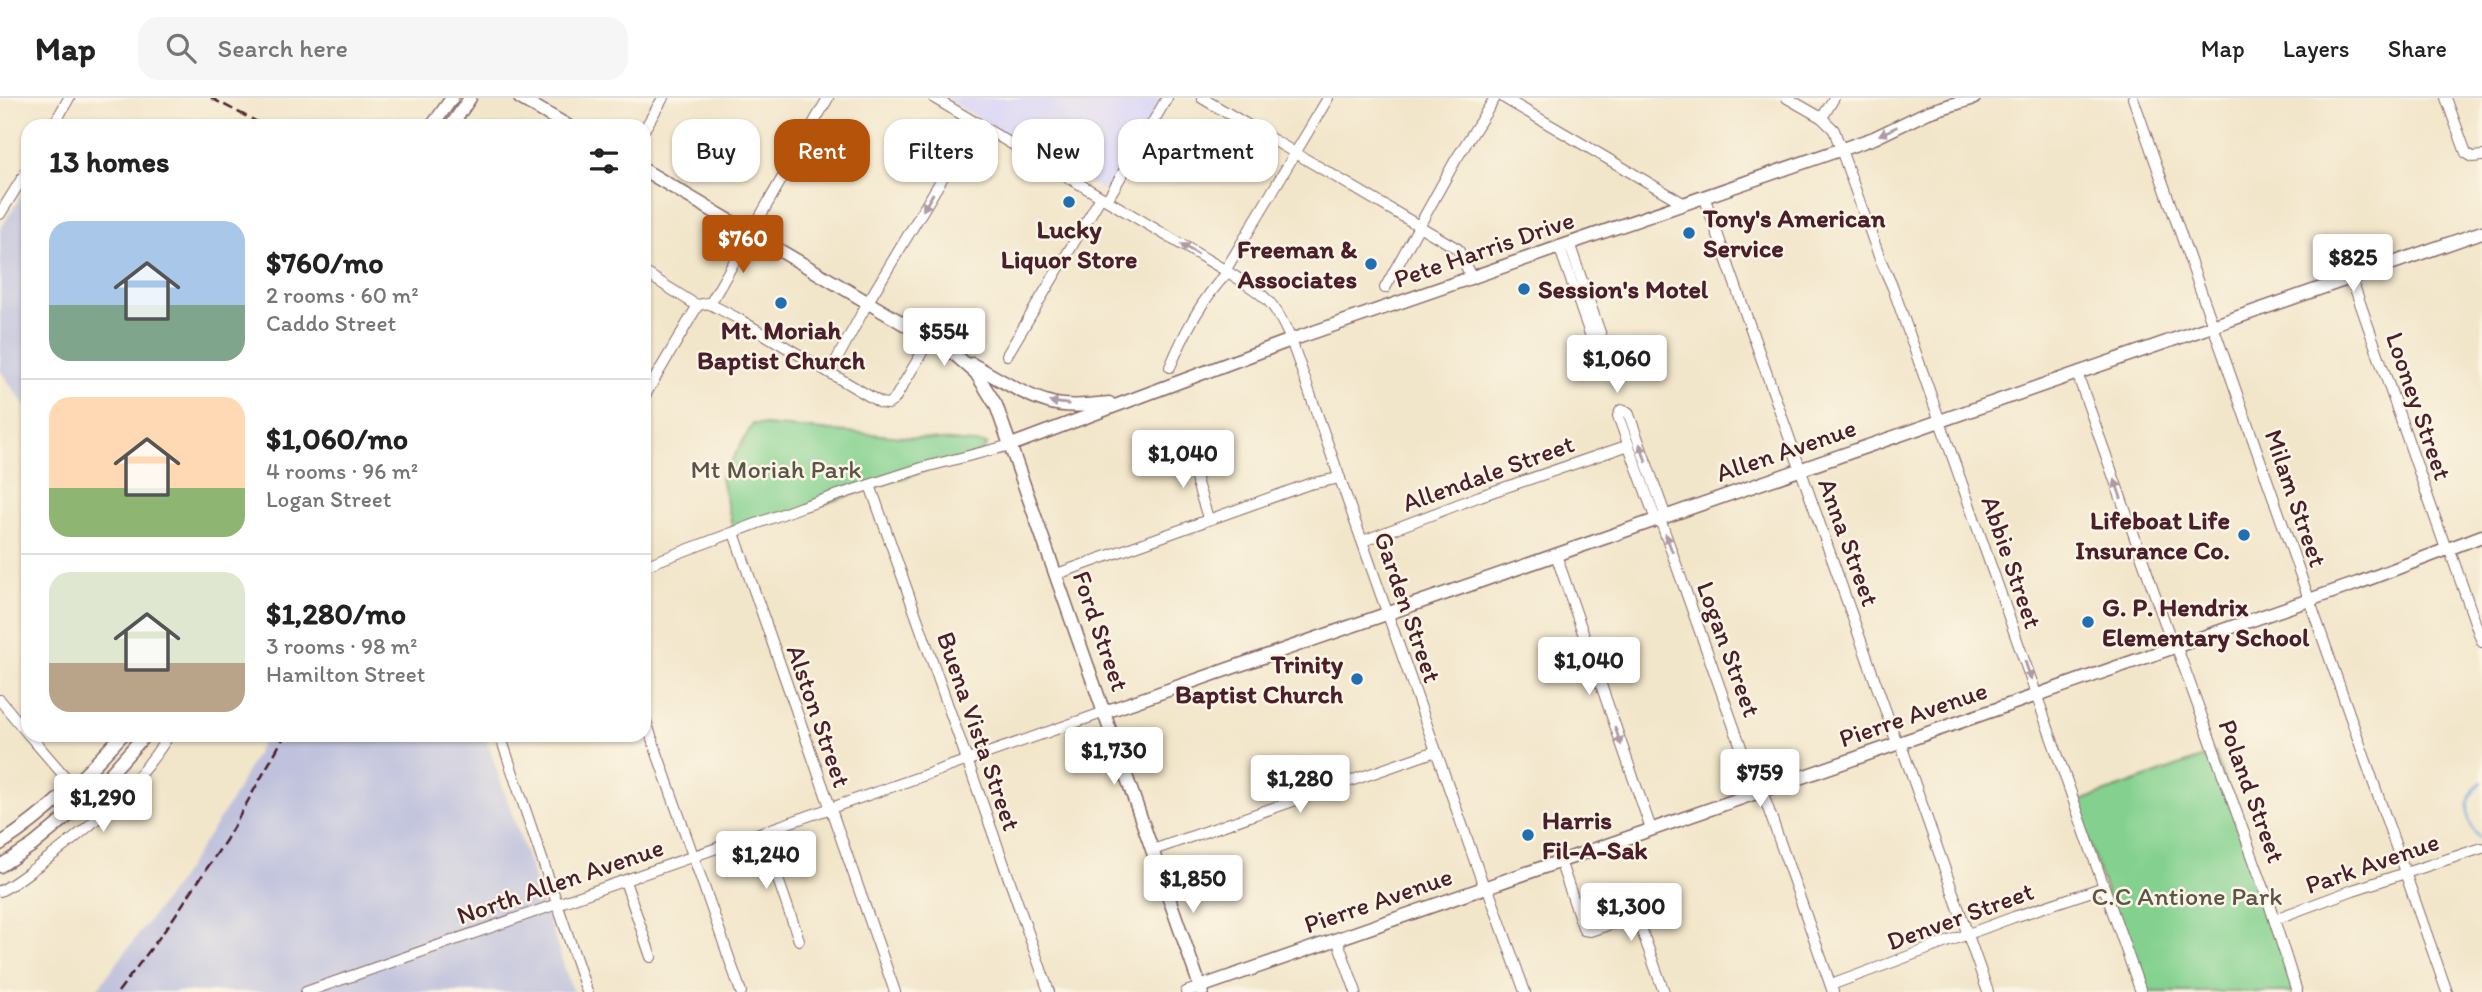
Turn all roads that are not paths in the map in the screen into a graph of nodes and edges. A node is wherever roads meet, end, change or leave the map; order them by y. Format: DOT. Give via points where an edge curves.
graph roads {
  1 [pos="69,98"];
  2 [pos="452,98"];
  3 [pos="470,98"];
  4 [pos="520,98"];
  5 [pos="663,98"];
  6 [pos="828,98"];
  7 [pos="934,98"];
  8 [pos="1167,98"];
  9 [pos="1202,98"];
  10 [pos="1328,98"];
  11 [pos="1495,98"];
  12 [pos="1504,98"];
  13 [pos="1787,98"];
  14 [pos="1834,98"];
  15 [pos="1974,98"];
  16 [pos="2133,98"];
  17 [pos="2446,98"];
  18 [pos="1822,118"];
  19 [pos="57,119"];
  20 [pos="437,119"];
  21 [pos="455,119"];
  22 [pos="556,119"];
  23 [pos="651,119"];
  24 [pos="971,119"];
  25 [pos="998,135"];
  26 [pos="1840,148"];
  27 [pos="1295,153"];
  28 [pos="2482,156"];
  29 [pos="651,174"];
  30 [pos="21,180"];
  31 [pos="940,182"];
  32 [pos="1704,196"];
  33 [pos="1104,198"];
  34 [pos="1683,203"];
  35 [pos="0,214"];
  36 [pos="1419,226"];
  37 [pos="749,232"];
  38 [pos="2482,232"];
  39 [pos="1564,245"];
  40 [pos="1227,271"];
  41 [pos="651,276"];
  42 [pos="1471,277"];
  43 [pos="2351,277"];
  44 [pos="1385,288"];
  45 [pos="868,302"];
  46 [pos="704,304"];
  47 [pos="2213,326"];
  48 [pos="930,339"];
  49 [pos="1292,341"];
  50 [pos="953,353"];
  51 [pos="1007,355"];
  52 [pos="1170,367"];
  53 [pos="830,372"];
  54 [pos="2077,373"];
  55 [pos="651,386"];
  56 [pos="1127,401"];
  57 [pos="1940,421"];
  58 [pos="1011,444"];
  59 [pos="1629,445"];
  60 [pos="1191,453"];
  61 [pos="1800,469"];
  62 [pos="1340,478"];
  63 [pos="870,485"];
  64 [pos="1208,519"];
  65 [pos="1661,519"];
  66 [pos="734,533"];
  67 [pos="2482,536"];
  68 [pos="1363,541"];
  69 [pos="2447,548"];
  70 [pos="1556,555"];
  71 [pos="651,563"];
  72 [pos="1057,575"];
  73 [pos="2309,600"];
  74 [pos="1388,614"];
  75 [pos="2482,642"];
  76 [pos="2175,646"];
  77 [pos="2036,695"];
  78 [pos="2,707"];
  79 [pos="1105,712"];
  80 [pos="21,727"];
  81 [pos="651,736"];
  82 [pos="35,742"];
  83 [pos="116,742"];
  84 [pos="139,742"];
  85 [pos="163,742"];
  86 [pos="502,742"];
  87 [pos="1899,743"];
  88 [pos="1436,751"];
  89 [pos="967,761"];
  90 [pos="73,788"];
  91 [pos="1760,792"];
  92 [pos="86,801"];
  93 [pos="830,809"];
  94 [pos="1651,829"];
  95 [pos="762,833"];
  96 [pos="0,844"];
  97 [pos="2482,848"];
  98 [pos="1153,850"];
  99 [pos="693,857"];
  100 [pos="1560,861"];
  101 [pos="0,866"];
  102 [pos="2405,873"];
  103 [pos="625,881"];
  104 [pos="1486,887"];
  105 [pos="2104,887"];
  106 [pos="0,891"];
  107 [pos="557,904"];
  108 [pos="2275,919"];
  109 [pos="1968,936"];
  110 [pos="1337,939"];
  111 [pos="799,940"];
  112 [pos="651,957"];
  113 [pos="1832,988"];
  114 [pos="1201,990"];
  115 [pos="306,992"];
  116 [pos="587,992"];
  117 [pos="741,992"];
  118 [pos="895,992"];
  119 [pos="1049,992"];
  120 [pos="1186,992"];
  121 [pos="1356,992"];
  122 [pos="1525,992"];
  123 [pos="1664,992"];
  124 [pos="1988,992"];
  125 [pos="2141,992"];
  126 [pos="2297,992"];
  127 [pos="2447,992"];
  1 -- 19 [label="street"];
  2 -- 20 [label="main road"];
  3 -- 21 [label="main road"];
  4 -- 22 [label="main road"];
  5 -- 23 [label="street"];
  6 -- 37 [label="street"];
  7 -- 24 [label="street, Garden Street"];
  8 -- 33 [label="street"];
  9 -- 27 [label="street"];
  10 -- 27 [label="street"];
  11 -- 36 [label="street"];
  12 -- 34 [label="street"];
  13 -- 18 [label="street"];
  14 -- 18 [label="street"];
  15 -- 26 [label="main road, Pete Harris Drive, one-way"];
  16 -- 47 [label="street, Milam Street"];
  17 -- 28 [label="street" via="2466,153"];
  18 -- 26 [label="street, Abbie Street" via="1834,130"];
  25 -- 33 [label="street, Garden Street"];
  26 -- 32 [label="main road, Pete Harris Drive"];
  26 -- 57 [label="street, Abbie Street"];
  27 -- 36 [label="street"];
  27 -- 40 [label="street"];
  29 -- 37 [label="main road"];
  30 -- 35 [label="street"];
  31 -- 45 [label="street, one-way"];
  32 -- 34 [label="main road, Pete Harris Drive"];
  32 -- 61 [label="street, Anna Street"];
  40 -- 33 [label="street, Garden Street, one-way"];
  33 -- 51 [label="street"];
  34 -- 39 [label="main road, Pete Harris Drive"];
  36 -- 42 [label="street" via="1458,249"];
  36 -- 44 [label="street"];
  37 -- 45 [label="main road"];
  37 -- 46 [label="street"];
  38 -- 43 [label="main road, Allen Avenue"];
  39 -- 39 [label="street" via="1596,351 1603,355 1605,347"];
  39 -- 42 [label="main road, Pete Harris Drive"];
  40 -- 49 [label="street, Garden Street" via="1273,304"];
  40 -- 52 [label="street" via="1192,319"];
  41 -- 46 [label="street"];
  42 -- 49 [label="main road, Pete Harris Drive"];
  43 -- 47 [label="main road, Allen Avenue"];
  43 -- 69 [label="street, Looney Street"];
  45 -- 48 [label="main road"];
  45 -- 53 [label="street"];
  46 -- 53 [label="street"];
  46 -- 55 [label="street"];
  47 -- 54 [label="main road, Allen Avenue"];
  47 -- 73 [label="street, Milam Street"];
  48 -- 50 [label="main road"];
  48 -- 53 [label="street" via="888,404"];
  49 -- 56 [label="main road, Pete Harris Drive"];
  49 -- 62 [label="street, Garden Street"];
  56 -- 50 [label="main road, one-way" via="1079,406 1049,403"];
  50 -- 58 [label="main road, Ford Street" via="986,387"];
  54 -- 57 [label="main road, Allen Avenue"];
  76 -- 54 [label="street, Poland Street, one-way"];
  56 -- 58 [label="main road, Pete Harris Drive"];
  57 -- 61 [label="main road, Allen Avenue"];
  57 -- 77 [label="street, Abbie Street, one-way"];
  58 -- 63 [label="street"];
  58 -- 72 [label="main road, Ford Street"];
  59 -- 65 [label="street, Logan Street"];
  65 -- 59 [label="street, Logan Street, one-way" via="1624,410 1618,416"];
  59 -- 68 [label="street, Allendale Street"];
  60 -- 64 [label="street"];
  61 -- 65 [label="main road, Allen Avenue"];
  61 -- 87 [label="street, Anna Street"];
  62 -- 64 [label="street"];
  62 -- 68 [label="street, Garden Street"];
  63 -- 66 [label="street"];
  63 -- 89 [label="street, Buena Vista Street"];
  64 -- 72 [label="street"];
  65 -- 70 [label="main road, Allen Avenue"];
  91 -- 65 [label="street, Logan Street, one-way"];
  66 -- 71 [label="street"];
  66 -- 93 [label="street, Alston Street"];
  67 -- 69 [label="main road, Pierre Avenue"];
  68 -- 74 [label="street, Garden Street"];
  69 -- 73 [label="main road, Pierre Avenue"];
  69 -- 75 [label="street, Looney Street"];
  70 -- 74 [label="main road, Allen Avenue"];
  70 -- 94 [label="street, one-way"];
  72 -- 79 [label="main road, Ford Street"];
  73 -- 76 [label="main road, Pierre Avenue"];
  73 -- 102 [label="street, Milam Street"];
  74 -- 79 [label="main road, Allen Avenue"];
  74 -- 88 [label="street, Garden Street"];
  76 -- 77 [label="main road, Pierre Avenue"];
  76 -- 108 [label="street, Poland Street"];
  77 -- 87 [label="main road, Pierre Avenue"];
  77 -- 105 [label="street, Abbie Street"];
  78 -- 80 [label="street"];
  79 -- 89 [label="street, North Allen Avenue"];
  79 -- 98 [label="main road, Ford Street"];
  81 -- 99 [label="street"];
  82 -- 90 [label="street"];
  83 -- 90 [label="main road"];
  84 -- 92 [label="main road"];
  85 -- 106 [label="street" via="96,819"];
  86 -- 107 [label="street"];
  87 -- 91 [label="main road, Pierre Avenue"];
  87 -- 109 [label="street, Anna Street"];
  88 -- 98 [label="street"];
  88 -- 104 [label="street, Garden Street"];
  89 -- 93 [label="street, North Allen Avenue"];
  89 -- 119 [label="street, Buena Vista Street"];
  90 -- 92 [label="street"];
  90 -- 96 [label="main road"];
  91 -- 94 [label="main road, Pierre Avenue"];
  91 -- 113 [label="street, Logan Street"];
  92 -- 101 [label="main road"];
  93 -- 95 [label="street, North Allen Avenue"];
  93 -- 118 [label="street, Alston Street"];
  94 -- 100 [label="main road, Pierre Avenue"];
  95 -- 99 [label="street, North Allen Avenue"];
  95 -- 111 [label="street"];
  97 -- 102 [label="street, Park Avenue"];
  98 -- 114 [label="main road, Ford Street"];
  99 -- 103 [label="street, North Allen Avenue"];
  99 -- 117 [label="street"];
  100 -- 104 [label="main road, Pierre Avenue"];
  100 -- 123 [label="street" via="1584,930 1637,918"];
  102 -- 108 [label="street, Park Avenue"];
  102 -- 127 [label="street, Milam Street"];
  103 -- 107 [label="street, North Allen Avenue"];
  103 -- 112 [label="street"];
  104 -- 110 [label="main road, Pierre Avenue"];
  104 -- 122 [label="street, Garden Street"];
  105 -- 109 [label="street, Denver Street"];
  105 -- 125 [label="street, Abbie Street"];
  107 -- 115 [label="street, North Allen Avenue"];
  107 -- 116 [label="street"];
  108 -- 126 [label="street, Poland Street"];
  109 -- 113 [label="street, Denver Street"];
  109 -- 124 [label="street, Anna Street"];
  110 -- 114 [label="main road, Pierre Avenue"];
  110 -- 121 [label="street"];
  114 -- 120 [label="street"];
}
